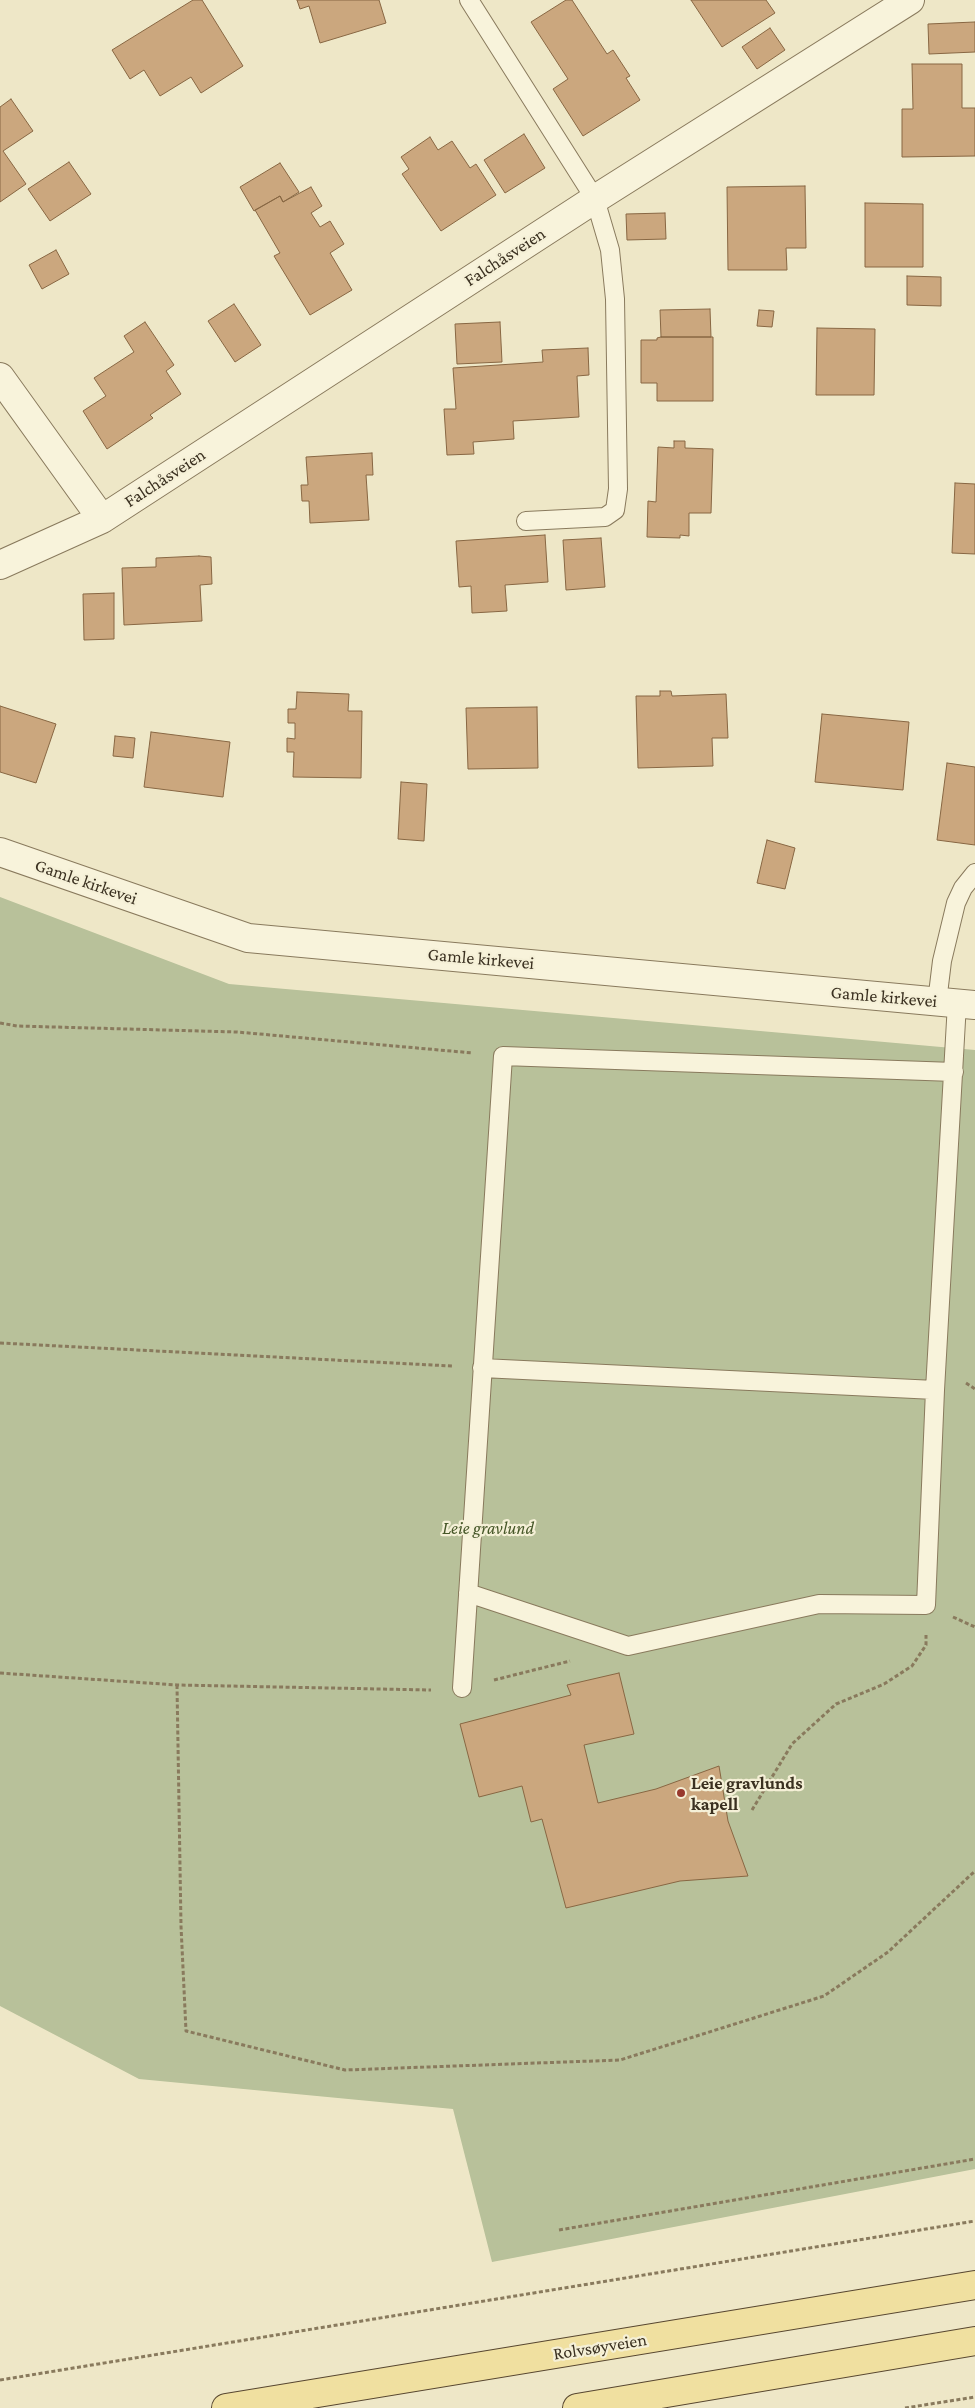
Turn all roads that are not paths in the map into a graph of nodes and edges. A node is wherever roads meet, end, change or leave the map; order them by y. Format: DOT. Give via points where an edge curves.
graph roads {
  1 [pos="470,0"];
  2 [pos="910,0"];
  3 [pos="595,198"];
  4 [pos="0,377"];
  5 [pos="102,518"];
  6 [pos="526,522"];
  7 [pos="0,565"];
  8 [pos="0,852"];
  9 [pos="975,874"];
  10 [pos="956,1003"];
  11 [pos="954,1072"];
  12 [pos="482,1368"];
  13 [pos="935,1390"];
  14 [pos="468,1593"];
  15 [pos="462,1688"];
  16 [pos="975,2285"];
  17 [pos="975,2341"];
  18 [pos="226,2408"];
  19 [pos="577,2408"];
  1 -- 3 [label="lane"];
  2 -- 3 [label="street, Falchåsveien"];
  3 -- 5 [label="street, Falchåsveien"];
  3 -- 6 [label="lane" via="610,250 615,299 618,489 615,510 605,517"];
  4 -- 5 [label="street"];
  5 -- 7 [label="street, Falchåsveien"];
  8 -- 10 [label="street, Gamle kirkevei" via="248,938"];
  9 -- 10 [label="lane" via="956,903 942,961"];
  10 -- 11 [label="lane"];
  11 -- 12 [label="lane" via="503,1056"];
  11 -- 13 [label="lane"];
  12 -- 13 [label="lane"];
  12 -- 14 [label="lane"];
  13 -- 14 [label="lane" via="926,1605 819,1604 628,1646"];
  14 -- 15 [label="lane"];
  16 -- 18 [label="main road, Rolvsøyveien"];
  17 -- 19 [label="main road"];
}
